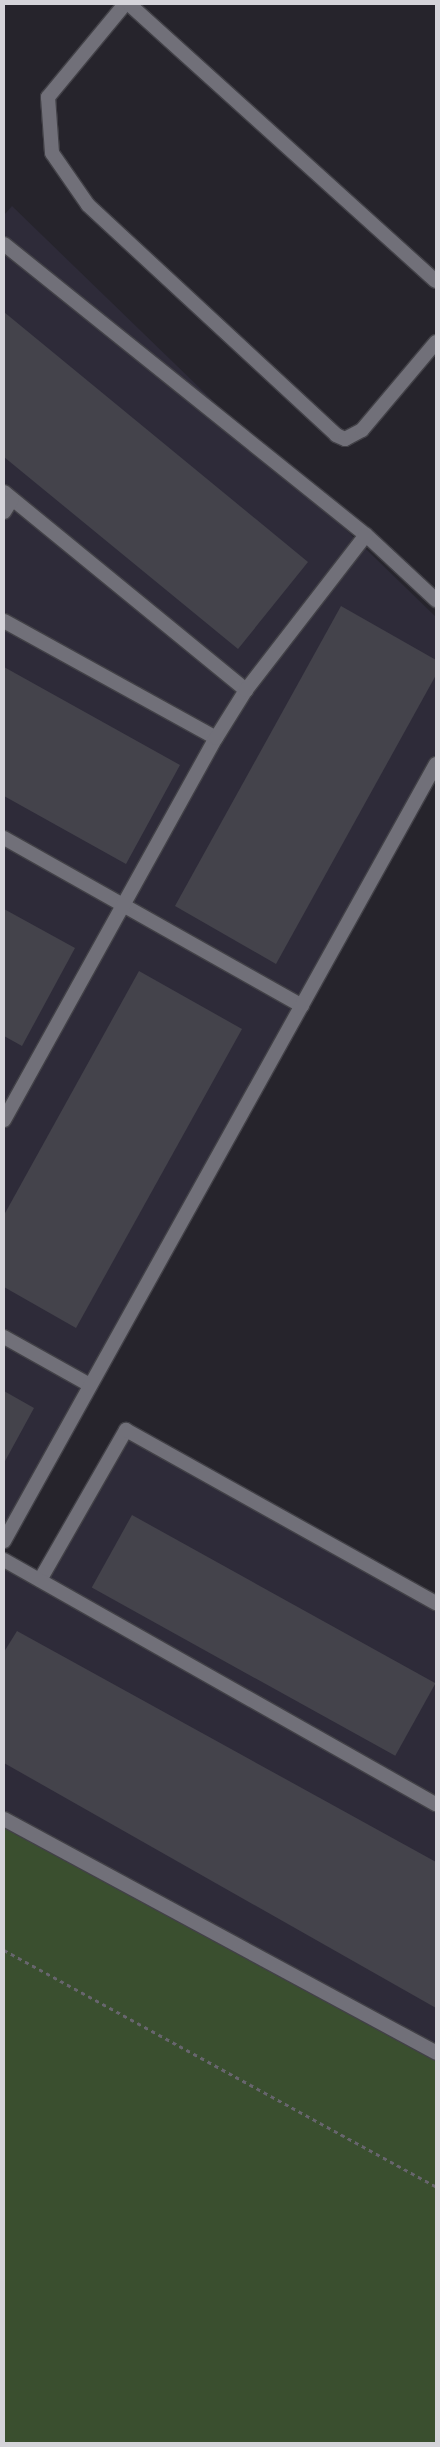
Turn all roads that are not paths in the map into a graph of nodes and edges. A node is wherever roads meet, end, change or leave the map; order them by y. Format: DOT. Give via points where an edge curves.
graph roads {
  1 [pos="125,4"];
  2 [pos="129,4"];
  3 [pos="4,244"];
  4 [pos="436,281"];
  5 [pos="436,342"];
  6 [pos="8,496"];
  7 [pos="4,512"];
  8 [pos="366,535"];
  9 [pos="436,600"];
  10 [pos="4,621"];
  11 [pos="246,690"];
  12 [pos="216,738"];
  13 [pos="436,764"];
  14 [pos="4,838"];
  15 [pos="124,906"];
  16 [pos="302,1006"];
  17 [pos="9,1098"];
  18 [pos="4,1120"];
  19 [pos="4,1338"];
  20 [pos="90,1385"];
  21 [pos="4,1541"];
  22 [pos="4,1560"];
  23 [pos="40,1580"];
  24 [pos="436,1603"];
  25 [pos="436,1804"];
  26 [pos="4,1819"];
  27 [pos="436,2053"];
  1 -- 5 [label="street" via="48,97 52,153 88,205 336,435 345,438 362,430"];
  2 -- 4 [label="street"];
  3 -- 8 [label="street"];
  6 -- 7 [label="street"];
  6 -- 11 [label="street"];
  8 -- 9 [label="street"];
  8 -- 11 [label="street"];
  10 -- 12 [label="street"];
  11 -- 12 [label="street"];
  12 -- 15 [label="street"];
  13 -- 16 [label="street"];
  14 -- 15 [label="street"];
  15 -- 16 [label="street"];
  15 -- 17 [label="street"];
  16 -- 20 [label="street"];
  17 -- 18 [label="street"];
  19 -- 20 [label="street"];
  20 -- 21 [label="street"];
  22 -- 23 [label="street"];
  23 -- 24 [label="street" via="126,1430"];
  23 -- 25 [label="street"];
  26 -- 27 [label="street"];
}
